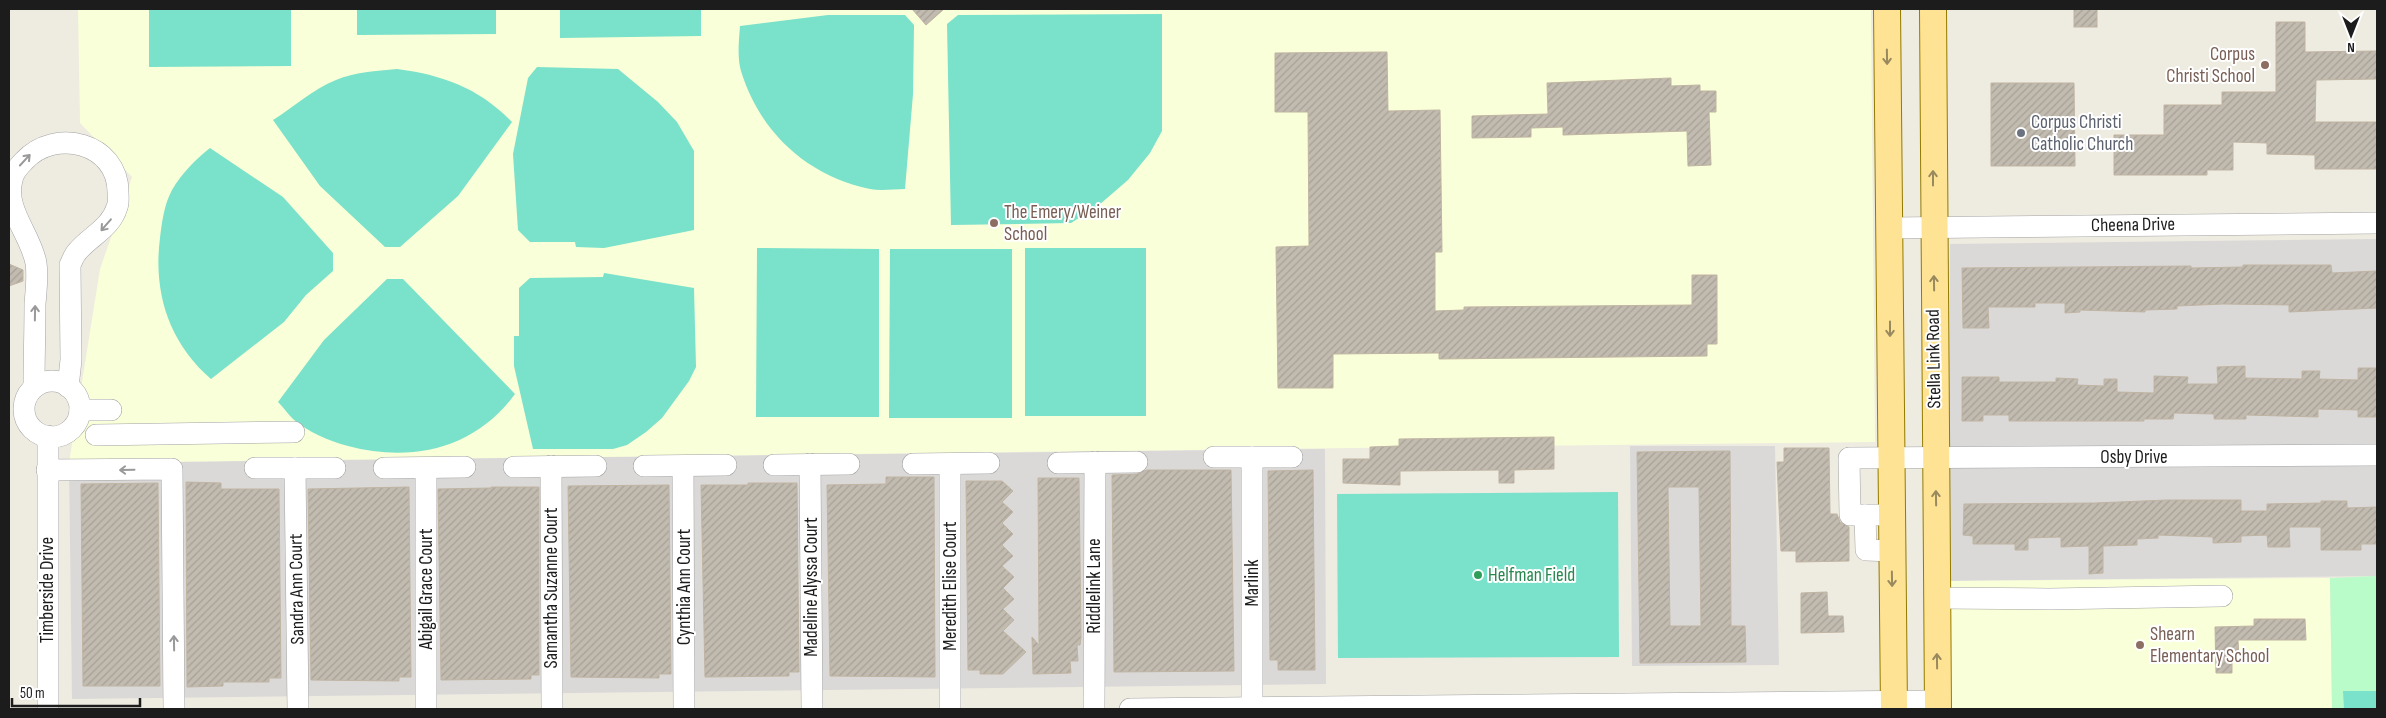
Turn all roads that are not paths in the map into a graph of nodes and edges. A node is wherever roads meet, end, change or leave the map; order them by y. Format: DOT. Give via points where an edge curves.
graph roads {
  1 [pos="1887,9"];
  2 [pos="1933,9"];
  3 [pos="2377,223"];
  4 [pos="1933,227"];
  5 [pos="1889,228"];
  6 [pos="68,386"];
  7 [pos="34,387"];
  8 [pos="80,410"];
  9 [pos="111,410"];
  10 [pos="294,432"];
  11 [pos="96,435"];
  12 [pos="48,436"];
  13 [pos="2377,456"];
  14 [pos="1214,457"];
  15 [pos="1252,457"];
  16 [pos="1292,457"];
  17 [pos="1891,458"];
  18 [pos="1935,458"];
  19 [pos="1095,462"];
  20 [pos="1137,462"];
  21 [pos="989,463"];
  22 [pos="1058,463"];
  23 [pos="810,464"];
  24 [pos="849,464"];
  25 [pos="913,464"];
  26 [pos="950,464"];
  27 [pos="726,465"];
  28 [pos="774,465"];
  29 [pos="551,466"];
  30 [pos="596,466"];
  31 [pos="644,466"];
  32 [pos="684,466"];
  33 [pos="465,467"];
  34 [pos="514,467"];
  35 [pos="254,468"];
  36 [pos="295,468"];
  37 [pos="336,468"];
  38 [pos="384,468"];
  39 [pos="426,468"];
  40 [pos="47,470"];
  41 [pos="1865,515"];
  42 [pos="1892,515"];
  43 [pos="1892,551"];
  44 [pos="2222,596"];
  45 [pos="1937,598"];
  46 [pos="298,699"];
  47 [pos="426,701"];
  48 [pos="1938,705"];
  49 [pos="1801,706"];
  50 [pos="1850,706"];
  51 [pos="1894,706"];
  52 [pos="1516,707"];
  53 [pos="1252,708"];
  54 [pos="1283,708"];
  55 [pos="48,709"];
  56 [pos="174,709"];
  57 [pos="552,709"];
  58 [pos="684,709"];
  59 [pos="812,709"];
  60 [pos="950,709"];
  61 [pos="1094,709"];
  62 [pos="1130,709"];
  1 -- 5 [label="main road, one-way"];
  4 -- 2 [label="main road, Stella Link Road, one-way"];
  3 -- 4 [label="street, Cheena Drive"];
  4 -- 5 [label="street, Cheena Drive"];
  18 -- 4 [label="main road, Stella Link Road, one-way"];
  5 -- 17 [label="main road, one-way"];
  6 -- 7 [label="street" via="51,381"];
  7 -- 6 [label="street, one-way" via="36,264 15,211 12,180 30,154 58,142 80,143 99,154 114,170 118,188 118,207 109,222 77,252 70,265 71,360"];
  6 -- 8 [label="street" via="75,393"];
  7 -- 12 [label="street" via="25,403 27,421 32,428"];
  8 -- 9 [label="street"];
  8 -- 12 [label="street" via="73,427 58,436"];
  10 -- 11 [label="street"];
  12 -- 40 [label="street, Timberside Drive"];
  13 -- 18 [label="street, Osby Drive"];
  14 -- 15 [label="street"];
  15 -- 16 [label="street"];
  15 -- 53 [label="street, Marlink"];
  17 -- 18 [label="street, Osby Drive"];
  17 -- 41 [label="street, Osby Drive" via="1850,458 1850,515"];
  17 -- 42 [label="main road"];
  45 -- 18 [label="main road, Stella Link Road, one-way"];
  19 -- 20 [label="street"];
  19 -- 22 [label="street"];
  19 -- 61 [label="street, Riddlelink Lane"];
  21 -- 26 [label="street"];
  23 -- 24 [label="street"];
  23 -- 28 [label="street"];
  23 -- 59 [label="street, Madeline Alyssa Court"];
  25 -- 26 [label="street"];
  26 -- 60 [label="street, Meredith Elise Court"];
  27 -- 32 [label="street"];
  29 -- 30 [label="street"];
  29 -- 34 [label="street"];
  29 -- 57 [label="street, Samantha Suzanne Court"];
  31 -- 32 [label="street"];
  32 -- 58 [label="street, Cynthia Ann Court"];
  33 -- 39 [label="street"];
  35 -- 36 [label="street"];
  36 -- 37 [label="street"];
  36 -- 46 [label="street, Sandra Ann Court"];
  38 -- 39 [label="street"];
  39 -- 47 [label="street, Abigail Grace Court"];
  40 -- 55 [label="street, Timberside Drive"];
  56 -- 40 [label="street, one-way" via="172,469"];
  41 -- 42 [label="street"];
  41 -- 43 [label="street" via="1866,550"];
  42 -- 43 [label="main road"];
  43 -- 51 [label="main road, one-way"];
  44 -- 45 [label="street"];
  48 -- 45 [label="main road, Stella Link Road, one-way"];
  48 -- 51 [label="street"];
  49 -- 50 [label="street"];
  49 -- 52 [label="street"];
  50 -- 51 [label="street"];
  52 -- 54 [label="street"];
  53 -- 54 [label="street"];
  53 -- 62 [label="street"];
}
